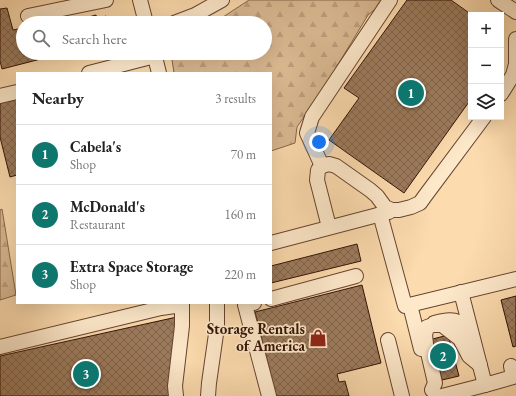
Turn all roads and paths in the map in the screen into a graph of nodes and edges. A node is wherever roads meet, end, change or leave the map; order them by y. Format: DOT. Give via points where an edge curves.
graph roads {
  1 [pos="106,0"];
  2 [pos="140,0"];
  3 [pos="222,0"];
  4 [pos="390,0"];
  5 [pos="498,0"];
  6 [pos="516,12"];
  7 [pos="28,16"];
  8 [pos="144,16"];
  9 [pos="192,16"];
  10 [pos="516,39"];
  11 [pos="136,60"];
  12 [pos="155,60"];
  13 [pos="93,72"];
  14 [pos="159,72"];
  15 [pos="504,89"];
  16 [pos="16,92"];
  17 [pos="0,96"];
  18 [pos="482,120"];
  19 [pos="322,166"];
  20 [pos="395,210"];
  21 [pos="380,214"];
  22 [pos="329,227"];
  23 [pos="272,243"];
  24 [pos="356,276"];
  25 [pos="516,279"];
  26 [pos="461,292"];
  27 [pos="272,298"];
  28 [pos="217,304"];
  29 [pos="250,304"];
  30 [pos="410,305"];
  31 [pos="468,318"];
  32 [pos="422,330"];
  33 [pos="388,340"];
  34 [pos="0,347"];
  35 [pos="480,365"];
  36 [pos="511,366"];
  37 [pos="485,385"];
  38 [pos="436,394"];
  39 [pos="176,396"];
  40 [pos="208,396"];
  41 [pos="269,396"];
  42 [pos="402,396"];
  1 -- 7 [label="street"];
  2 -- 8 [label="street"];
  3 -- 9 [label="street"];
  4 -- 19 [label="street" via="312,117 307,134"];
  5 -- 6 [label="street"];
  10 -- 15 [label="street" via="516,64 513,75"];
  11 -- 13 [label="street"];
  12 -- 14 [label="street"];
  16 -- 17 [label="street"];
  18 -- 20 [label="street" via="420,202 411,207"];
  19 -- 20 [label="street" via="336,166 377,196 385,207"];
  19 -- 22 [label="street" via="318,170 317,180"];
  20 -- 21 [label="street"];
  21 -- 22 [label="street"];
  21 -- 30 [label="street" via="405,306"];
  22 -- 23 [label="street"];
  24 -- 27 [label="street"];
  25 -- 26 [label="street"];
  26 -- 30 [label="street"];
  26 -- 31 [label="street"];
  28 -- 40 [label="street" via="217,327"];
  29 -- 41 [label="street" via="246,305"];
  30 -- 32 [label="street"];
  31 -- 32 [label="street" via="456,312 440,314 420,323"];
  31 -- 35 [label="street"];
  32 -- 35 [label="street" via="433,325 442,325 460,339 468,356"];
  32 -- 38 [label="street"];
  33 -- 42 [label="street"];
  34 -- 39 [label="street" via="161,308 182,306"];
  35 -- 37 [label="street"];
  36 -- 37 [label="street" via="513,377"];
  37 -- 38 [label="street"];
}
